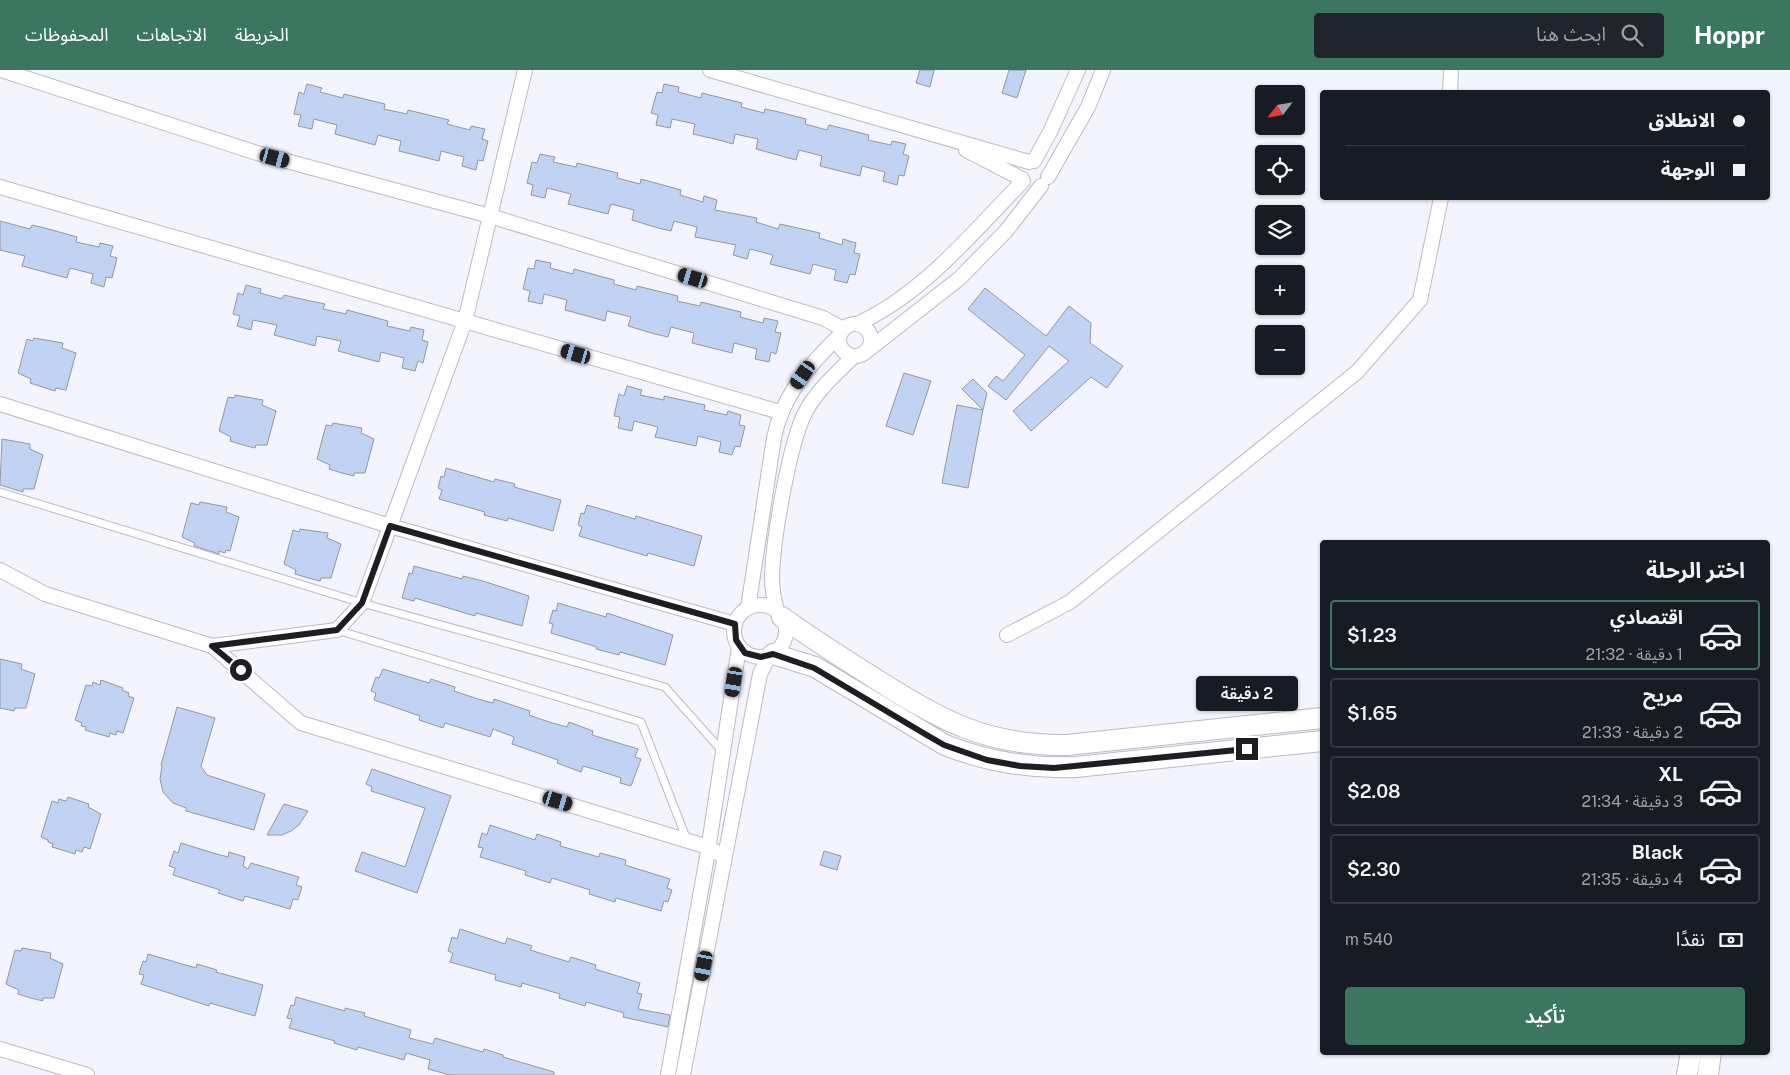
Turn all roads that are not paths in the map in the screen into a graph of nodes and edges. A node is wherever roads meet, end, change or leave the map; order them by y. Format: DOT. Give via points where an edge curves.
graph roads {
  1 [pos="2,70"];
  2 [pos="525,70"];
  3 [pos="710,70"];
  4 [pos="1078,70"];
  5 [pos="1103,70"];
  6 [pos="1451,70"];
  7 [pos="1450,90"];
  8 [pos="946,139"];
  9 [pos="1031,162"];
  10 [pos="1022,180"];
  11 [pos="1044,181"];
  12 [pos="0,187"];
  13 [pos="1441,200"];
  14 [pos="490,216"];
  15 [pos="465,322"];
  16 [pos="857,324"];
  17 [pos="841,333"];
  18 [pos="868,350"];
  19 [pos="854,356"];
  20 [pos="0,404"];
  21 [pos="780,412"];
  22 [pos="0,492"];
  23 [pos="390,526"];
  24 [pos="0,570"];
  25 [pos="362,603"];
  26 [pos="748,608"];
  27 [pos="779,614"];
  28 [pos="735,624"];
  29 [pos="337,630"];
  30 [pos="1007,635"];
  31 [pos="212,646"];
  32 [pos="740,647"];
  33 [pos="771,655"];
  34 [pos="1320,718"];
  35 [pos="1320,741"];
  36 [pos="722,752"];
  37 [pos="687,840"];
  38 [pos="708,847"];
  39 [pos="724,858"];
  40 [pos="0,1049"];
  41 [pos="1691,1055"];
  42 [pos="1711,1055"];
  43 [pos="86,1075"];
  44 [pos="668,1075"];
  45 [pos="683,1075"];
  46 [pos="1688,1075"];
  47 [pos="1708,1075"];
  1 -- 14 [label="street" via="257,153"];
  2 -- 14 [label="street"];
  3 -- 8 [label="street"];
  4 -- 9 [label="street" via="1047,139"];
  5 -- 11 [label="street" via="1078,127"];
  6 -- 7 [label="street"];
  8 -- 9 [label="street"];
  8 -- 10 [label="street"];
  9 -- 10 [label="street" via="1023,168"];
  9 -- 11 [label="street" via="1045,166"];
  10 -- 11 [label="street" via="1028,186"];
  10 -- 16 [label="street" via="934,270 893,303"];
  11 -- 18 [label="street" via="1006,231 960,278"];
  12 -- 15 [label="street"];
  13 -- 30 [label="street" via="1420,300 1357,372 1070,602"];
  14 -- 15 [label="street"];
  14 -- 17 [label="street" via="823,318"];
  15 -- 21 [label="street"];
  15 -- 23 [label="street"];
  16 -- 17 [label="street"];
  16 -- 18 [label="street" via="869,332"];
  17 -- 19 [label="street" via="842,350"];
  17 -- 21 [label="street" via="803,375"];
  18 -- 19 [label="street"];
  19 -- 27 [label="street" via="809,405 798,432 781,510 774,563 773,587"];
  20 -- 23 [label="street"];
  21 -- 26 [label="street"];
  22 -- 25 [label="lane"];
  23 -- 25 [label="street"];
  23 -- 28 [label="street"];
  24 -- 31 [label="street" via="45,594"];
  25 -- 29 [label="street"];
  25 -- 36 [label="lane" via="665,687"];
  26 -- 27 [label="street" via="768,606"];
  26 -- 28 [label="street"];
  27 -- 33 [label="street" via="786,634 779,649"];
  27 -- 34 [label="main road" via="932,713 968,730 1007,741 1068,745"];
  28 -- 32 [label="street" via="734,632"];
  29 -- 31 [label="street"];
  29 -- 37 [label="lane" via="641,722"];
  31 -- 37 [label="street" via="301,723"];
  32 -- 33 [label="street" via="753,656"];
  32 -- 36 [label="street"];
  33 -- 35 [label="main road" via="814,668 944,745 1009,764 1076,767"];
  33 -- 39 [label="street" via="760,674"];
  36 -- 38 [label="street"];
  37 -- 38 [label="street"];
  38 -- 39 [label="street"];
  38 -- 44 [label="street"];
  39 -- 45 [label="street"];
  40 -- 43 [label="street"];
  41 -- 46 [label="main road"];
  42 -- 47 [label="main road"];
}
